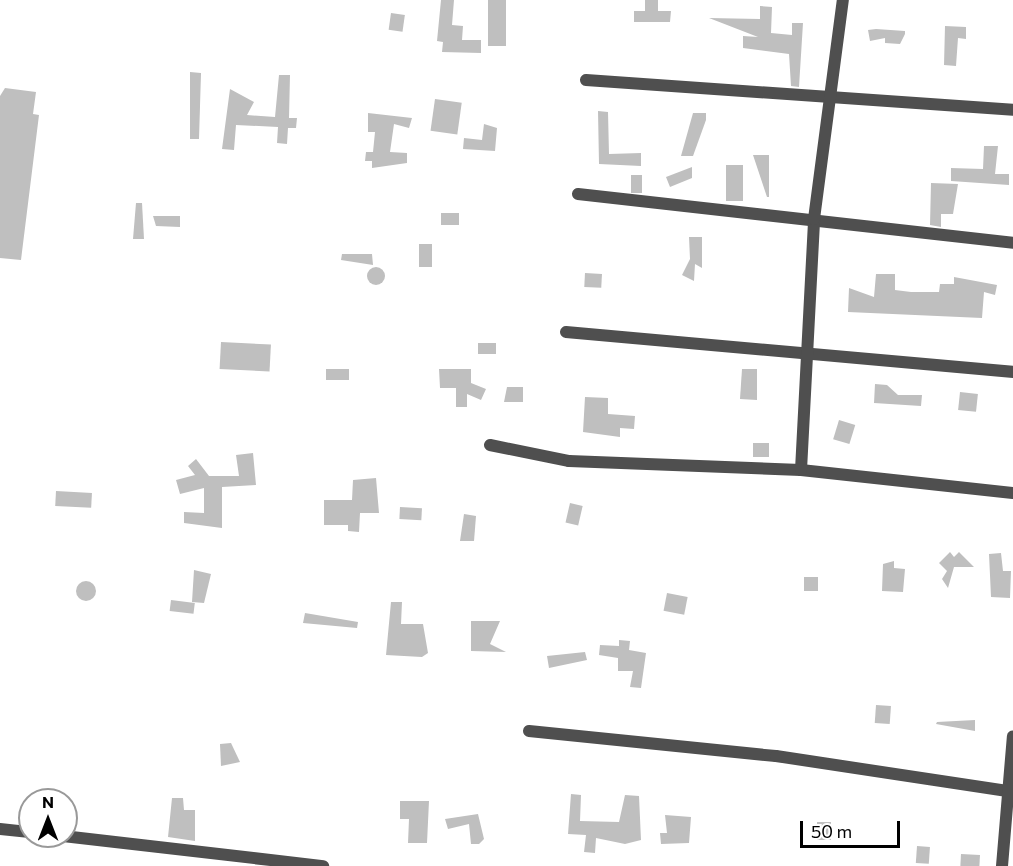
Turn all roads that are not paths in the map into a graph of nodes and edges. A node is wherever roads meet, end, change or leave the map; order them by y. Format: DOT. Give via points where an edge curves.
graph roads {
  1 [pos="843,0"];
  2 [pos="586,80"];
  3 [pos="834,94"];
  4 [pos="1013,110"];
  5 [pos="578,194"];
  6 [pos="814,219"];
  7 [pos="1013,243"];
  8 [pos="566,332"];
  9 [pos="810,355"];
  10 [pos="1013,372"];
  11 [pos="490,446"];
  12 [pos="801,470"];
  13 [pos="1013,493"];
  14 [pos="530,731"];
  15 [pos="1013,736"];
  16 [pos="1007,791"];
  17 [pos="0,829"];
  18 [pos="18,831"];
  19 [pos="78,838"];
  20 [pos="322,866"];
  21 [pos="1002,866"];
  1 -- 3 [label="street"];
  2 -- 3 [label="street"];
  3 -- 4 [label="street"];
  3 -- 6 [label="street"];
  5 -- 6 [label="street"];
  6 -- 7 [label="street"];
  6 -- 9 [label="street"];
  8 -- 9 [label="street"];
  9 -- 10 [label="street"];
  9 -- 12 [label="street"];
  11 -- 12 [label="street" via="568,461"];
  12 -- 13 [label="street"];
  14 -- 16 [label="street" via="776,756"];
  15 -- 16 [label="street"];
  16 -- 21 [label="street"];
  17 -- 18 [label="street"];
  19 -- 20 [label="street"];
}
